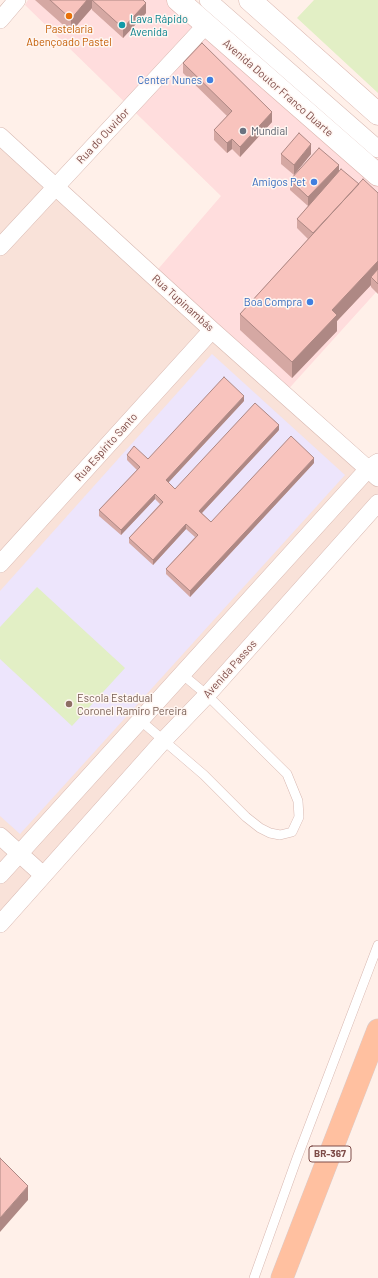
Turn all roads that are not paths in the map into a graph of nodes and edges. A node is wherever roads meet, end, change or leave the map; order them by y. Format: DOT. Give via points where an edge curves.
graph roads {
  1 [pos="17,0"];
  2 [pos="178,0"];
  3 [pos="208,0"];
  4 [pos="220,0"];
  5 [pos="250,0"];
  6 [pos="0,20"];
  7 [pos="206,25"];
  8 [pos="378,114"];
  9 [pos="0,136"];
  10 [pos="378,139"];
  11 [pos="378,149"];
  12 [pos="378,175"];
  13 [pos="55,186"];
  14 [pos="0,246"];
  15 [pos="212,330"];
  16 [pos="375,470"];
  17 [pos="378,503"];
  18 [pos="2,558"];
  19 [pos="183,675"];
  20 [pos="207,695"];
  21 [pos="141,721"];
  22 [pos="163,741"];
  23 [pos="0,836"];
  24 [pos="20,853"];
  25 [pos="0,875"];
  26 [pos="43,875"];
  27 [pos="0,924"];
  28 [pos="378,945"];
  29 [pos="378,1030"];
  30 [pos="254,1278"];
  31 [pos="282,1278"];
  1 -- 6 [label="street"];
  2 -- 7 [label="street, Avenida Doutor Franco Duarte"];
  3 -- 11 [label="street"];
  4 -- 10 [label="street"];
  5 -- 8 [label="street"];
  7 -- 12 [label="street, Avenida Doutor Franco Duarte"];
  7 -- 13 [label="street, Rua do Ouvidor"];
  9 -- 13 [label="street, Rua Tupinambás"];
  13 -- 14 [label="street, Rua do Ouvidor"];
  13 -- 15 [label="street, Rua Tupinambás"];
  15 -- 16 [label="street, Rua Tupinambás"];
  15 -- 18 [label="street, Rua Espírito Santo"];
  16 -- 19 [label="street"];
  17 -- 20 [label="street, Avenida Passos"];
  19 -- 20 [label="lane"];
  19 -- 21 [label="street"];
  20 -- 22 [label="street, Avenida Passos"];
  20 -- 22 [label="lane" via="287,774 298,801 300,817 292,832 280,835 260,828 204,775"];
  21 -- 22 [label="lane"];
  21 -- 24 [label="street"];
  22 -- 26 [label="street, Avenida Passos"];
  23 -- 24 [label="street"];
  24 -- 25 [label="street"];
  24 -- 26 [label="street"];
  26 -- 27 [label="street, Avenida Passos"];
  28 -- 30 [label="lane"];
  29 -- 31 [label="main road, BR-367"];
}
